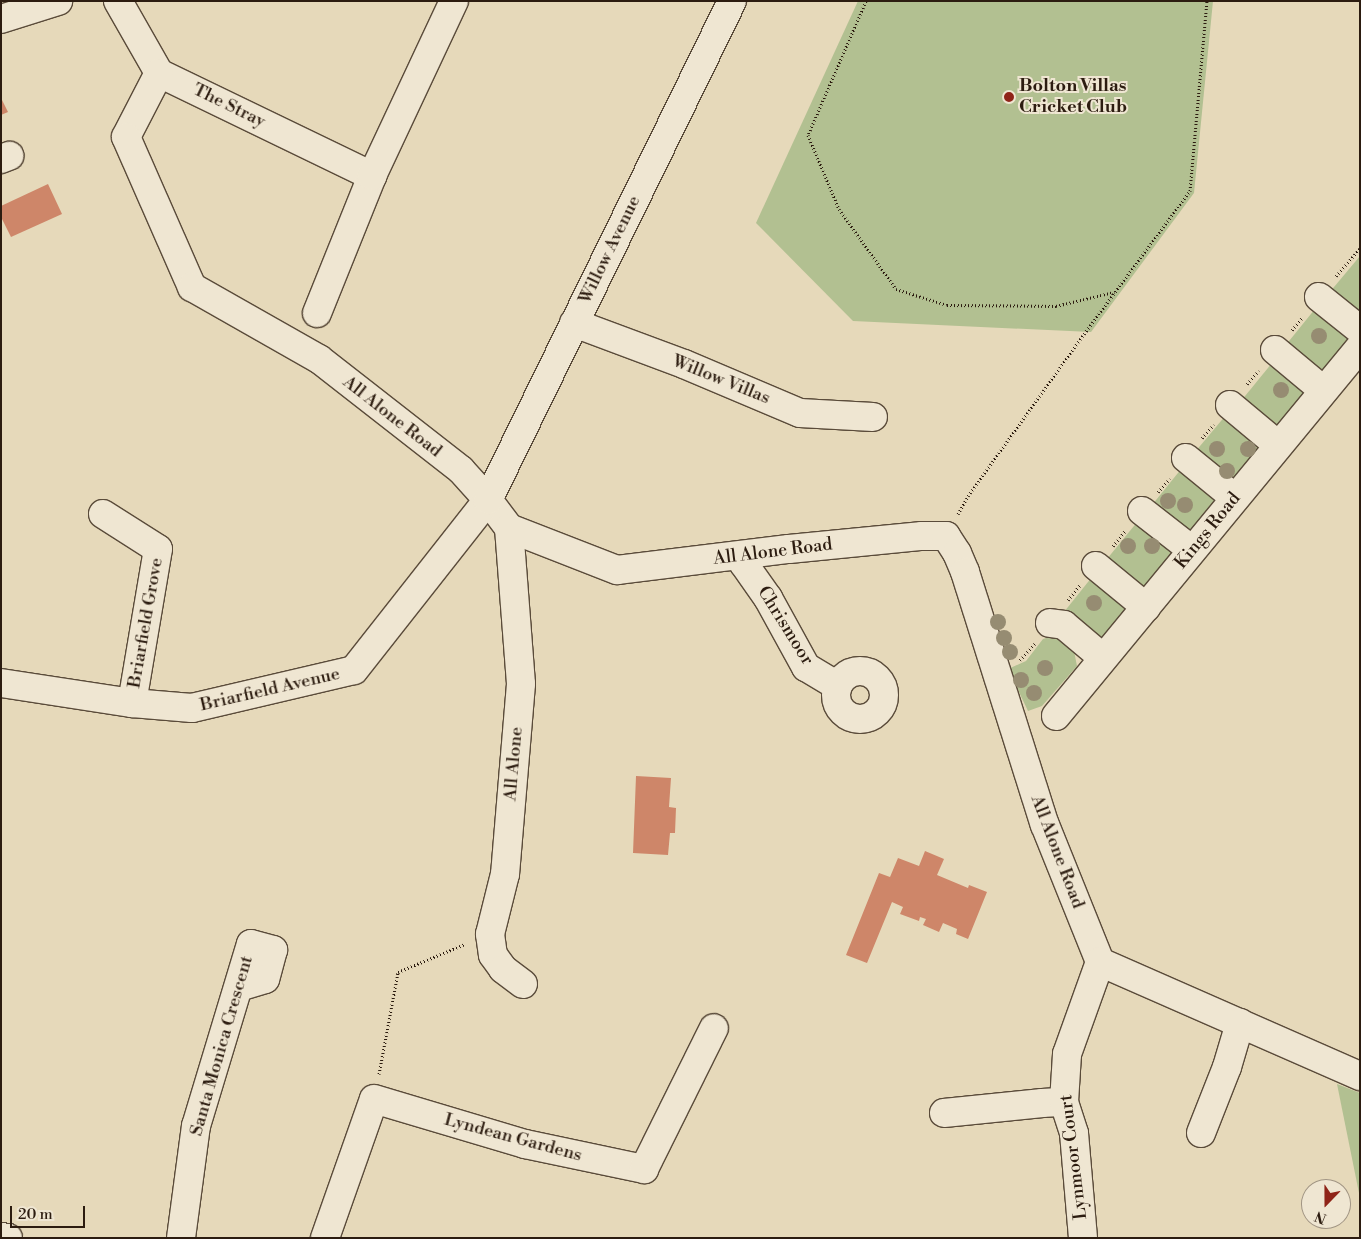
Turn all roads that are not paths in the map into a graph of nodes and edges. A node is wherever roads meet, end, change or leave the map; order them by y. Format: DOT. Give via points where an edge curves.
graph roads {
  1 [pos="58,1"];
  2 [pos="118,1"];
  3 [pos="454,1"];
  4 [pos="732,1"];
  5 [pos="1,19"];
  6 [pos="159,73"];
  7 [pos="372,176"];
  8 [pos="1319,297"];
  9 [pos="317,313"];
  10 [pos="574,323"];
  11 [pos="1360,330"];
  12 [pos="1360,346"];
  13 [pos="1276,350"];
  14 [pos="1324,390"];
  15 [pos="1230,405"];
  16 [pos="873,417"];
  17 [pos="1278,445"];
  18 [pos="1186,458"];
  19 [pos="1235,498"];
  20 [pos="488,500"];
  21 [pos="1142,511"];
  22 [pos="103,514"];
  23 [pos="509,528"];
  24 [pos="1192,550"];
  25 [pos="743,556"];
  26 [pos="1096,566"];
  27 [pos="1146,606"];
  28 [pos="1050,623"];
  29 [pos="1103,658"];
  30 [pos="1,683"];
  31 [pos="838,686"];
  32 [pos="132,703"];
  33 [pos="1056,716"];
  34 [pos="251,944"];
  35 [pos="1100,962"];
  36 [pos="523,984"];
  37 [pos="1240,1023"];
  38 [pos="714,1028"];
  39 [pos="1360,1076"];
  40 [pos="1064,1102"];
  41 [pos="944,1113"];
  42 [pos="1201,1133"];
  43 [pos="1,1237"];
  44 [pos="8,1238"];
  45 [pos="181,1238"];
  46 [pos="325,1238"];
  47 [pos="1083,1238"];
  1 -- 5 [label="street"];
  2 -- 6 [label="street"];
  3 -- 7 [label="street"];
  4 -- 10 [label="street, Willow Avenue"];
  6 -- 7 [label="street, The Stray"];
  6 -- 20 [label="street, All Alone Road" via="126,137 192,287 319,359 461,470"];
  7 -- 9 [label="street"];
  8 -- 11 [label="street"];
  10 -- 16 [label="street, Willow Villas" via="800,412"];
  10 -- 20 [label="street, Willow Avenue"];
  12 -- 14 [label="street, Kings Road"];
  13 -- 14 [label="street"];
  14 -- 17 [label="street, Kings Road"];
  15 -- 17 [label="street"];
  17 -- 19 [label="street, Kings Road"];
  18 -- 19 [label="street"];
  19 -- 24 [label="street, Kings Road"];
  20 -- 23 [label="street, All Alone Road"];
  20 -- 32 [label="street, Briarfield Avenue" via="354,670 192,708"];
  21 -- 24 [label="street"];
  22 -- 32 [label="street, Briarfield Grove" via="158,548"];
  23 -- 25 [label="street, All Alone Road" via="617,570"];
  23 -- 36 [label="street, All Alone" via="522,684 505,874 490,934 493,954 503,969"];
  24 -- 27 [label="street, Kings Road"];
  25 -- 31 [label="street, Chrismoor" via="744,564 768,598 806,667"];
  25 -- 35 [label="street, All Alone Road" via="946,536 965,572 1045,825"];
  26 -- 27 [label="street"];
  27 -- 29 [label="street, Kings Road"];
  28 -- 29 [label="street" via="1064,625"];
  29 -- 33 [label="street, Kings Road"];
  30 -- 32 [label="street, Briarfield Avenue"];
  34 -- 45 [label="street, Santa Monica Crescent" via="196,1126"];
  35 -- 37 [label="street"];
  35 -- 40 [label="street, Lynmoor Court" via="1067,1054"];
  37 -- 39 [label="street"];
  37 -- 42 [label="street"];
  38 -- 46 [label="street, Lyndean Gardens" via="644,1169 525,1144 374,1099"];
  40 -- 41 [label="street"];
  40 -- 47 [label="street, Lynmoor Court" via="1074,1133"];
  43 -- 44 [label="street"];
}
